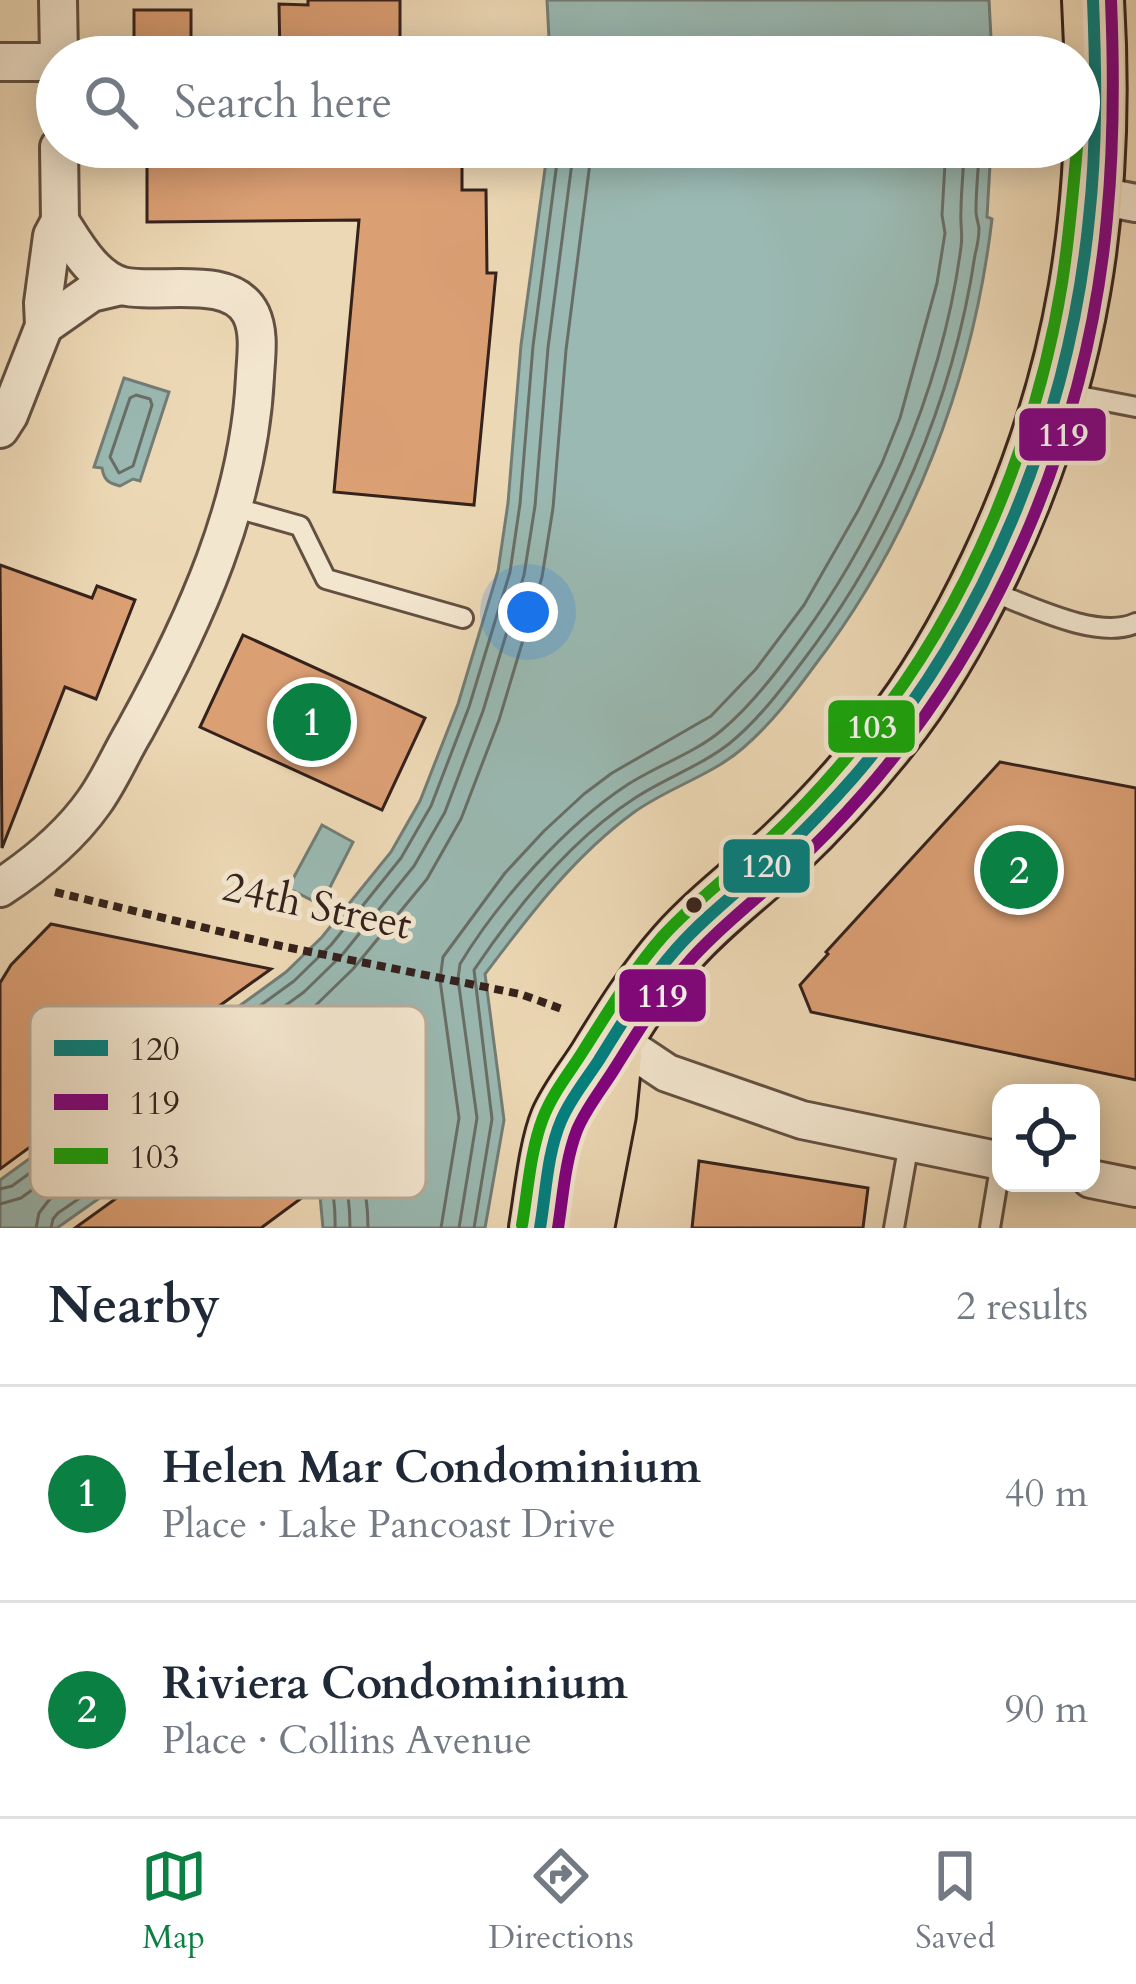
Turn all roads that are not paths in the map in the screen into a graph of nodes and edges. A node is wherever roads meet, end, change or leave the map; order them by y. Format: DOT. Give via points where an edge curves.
graph roads {
  1 [pos="58,0"];
  2 [pos="1093,0"];
  3 [pos="58,36"];
  4 [pos="1094,36"];
  5 [pos="36,61"];
  6 [pos="0,62"];
  7 [pos="1100,115"];
  8 [pos="59,168"];
  9 [pos="1115,199"];
  10 [pos="60,221"];
  11 [pos="121,286"];
  12 [pos="44,326"];
  13 [pos="1058,391"];
  14 [pos="1136,407"];
  15 [pos="0,429"];
  16 [pos="233,507"];
  17 [pos="980,587"];
  18 [pos="463,618"];
  19 [pos="1136,623"];
  20 [pos="0,888"];
  21 [pos="613,1037"];
  22 [pos="909,1143"];
  23 [pos="992,1159"];
  24 [pos="1100,1181"];
  25 [pos="1136,1189"];
  26 [pos="996,1192"];
  27 [pos="540,1228"];
  28 [pos="583,1228"];
  29 [pos="894,1228"];
  30 [pos="990,1228"];
  1 -- 3 [label="street"];
  2 -- 4 [label="main road"];
  5 -- 6 [label="street"];
  7 -- 9 [label="main road"];
  8 -- 10 [label="street"];
  9 -- 13 [label="main road"];
  10 -- 11 [label="street" via="88,263"];
  10 -- 12 [label="street"];
  11 -- 12 [label="street" via="91,293"];
  11 -- 16 [label="street" via="216,290 250,313 257,337 254,415"];
  12 -- 15 [label="street"];
  13 -- 14 [label="lane"];
  13 -- 17 [label="main road"];
  16 -- 18 [label="lane" via="300,526 326,579"];
  16 -- 20 [label="street" via="200,602 94,802 52,849"];
  17 -- 19 [label="lane" via="1114,630"];
  17 -- 21 [label="main road" via="889,735 813,821 680,944"];
  21 -- 22 [label="street" via="702,1086 802,1120"];
  21 -- 27 [label="main road" via="560,1122"];
  21 -- 28 [label="main road"];
  22 -- 23 [label="street"];
  22 -- 29 [label="lane"];
  24 -- 25 [label="street"];
  26 -- 30 [label="lane"];
}
